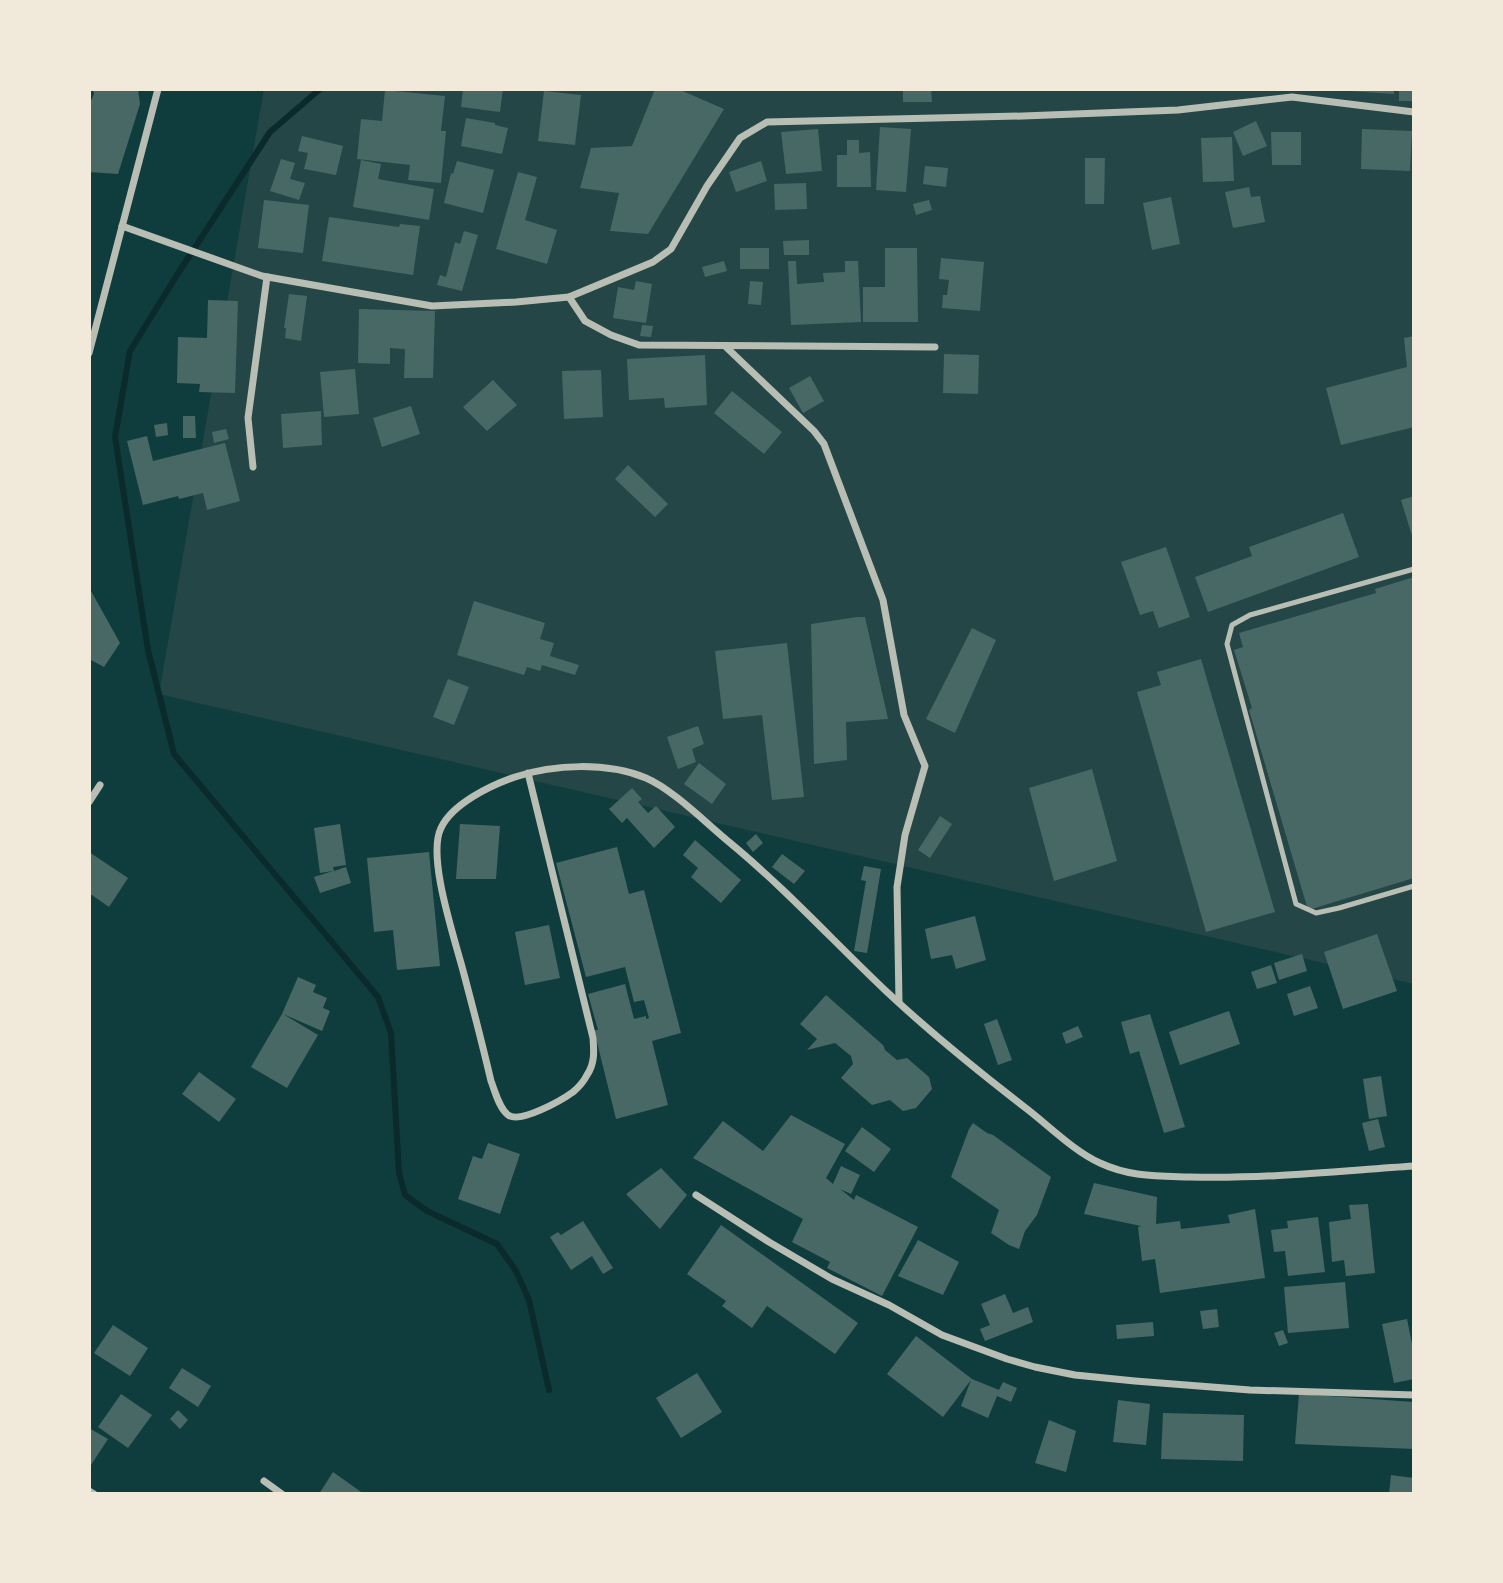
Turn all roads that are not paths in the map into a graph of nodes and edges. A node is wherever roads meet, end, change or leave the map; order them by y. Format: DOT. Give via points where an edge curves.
graph roads {
  1 [pos="158,89"];
  2 [pos="1414,112"];
  3 [pos="122,226"];
  4 [pos="267,277"];
  5 [pos="569,297"];
  6 [pos="726,347"];
  7 [pos="935,347"];
  8 [pos="89,353"];
  9 [pos="253,467"];
  10 [pos="1414,569"];
  11 [pos="528,773"];
  12 [pos="100,785"];
  13 [pos="89,802"];
  14 [pos="1414,886"];
  15 [pos="899,1002"];
  16 [pos="1414,1167"];
  17 [pos="695,1195"];
  18 [pos="1414,1395"];
  19 [pos="264,1481"];
  20 [pos="282,1494"];
  1 -- 3 [label="street"];
  2 -- 5 [label="street" via="1292,97 1178,110 767,122 740,138 671,250"];
  3 -- 4 [label="street"];
  3 -- 8 [label="street"];
  4 -- 5 [label="street" via="432,306"];
  4 -- 9 [label="street" via="248,418"];
  5 -- 6 [label="street" via="586,321 639,345"];
  6 -- 7 [label="street"];
  6 -- 15 [label="street" via="824,444 883,600 904,715 925,766 905,835 897,887"];
  10 -- 14 [label="lane" via="1250,615 1231,625 1227,644 1296,904 1316,913"];
  11 -- 11 [label="street" via="594,1052 587,1075 572,1092 538,1111 514,1117 504,1110 491,1081 446,911 437,846 440,829 451,814 485,789"];
  11 -- 15 [label="street" via="598,768 649,779 761,868"];
  12 -- 13 [label="street"];
  15 -- 16 [label="street" via="1078,1149 1115,1170 1237,1179"];
  17 -- 18 [label="street" via="832,1279 942,1335 1007,1359 1135,1381"];
  19 -- 20 [label="street"];
}
